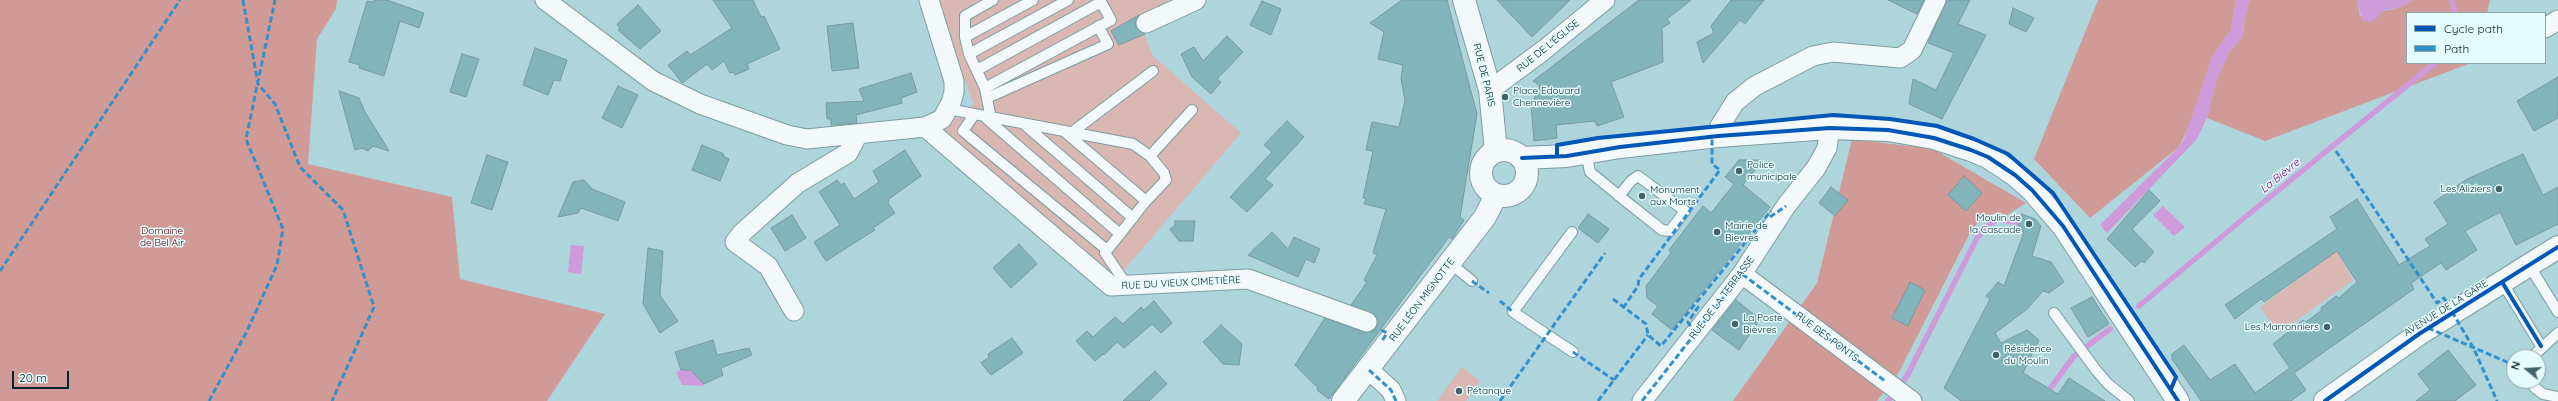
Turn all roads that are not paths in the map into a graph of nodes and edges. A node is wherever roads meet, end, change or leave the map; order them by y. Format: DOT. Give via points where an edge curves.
graph roads {
  1 [pos="545,0"];
  2 [pos="929,0"];
  3 [pos="993,0"];
  4 [pos="1033,0"];
  5 [pos="1068,0"];
  6 [pos="1196,0"];
  7 [pos="1464,0"];
  8 [pos="1605,0"];
  9 [pos="1936,0"];
  10 [pos="1101,1"];
  11 [pos="2558,20"];
  12 [pos="1146,23"];
  13 [pos="1098,26"];
  14 [pos="2546,27"];
  15 [pos="1082,36"];
  16 [pos="965,37"];
  17 [pos="1066,44"];
  18 [pos="1091,52"];
  19 [pos="1049,53"];
  20 [pos="969,54"];
  21 [pos="1074,60"];
  22 [pos="1033,62"];
  23 [pos="1057,67"];
  24 [pos="977,70"];
  25 [pos="1018,70"];
  26 [pos="1153,71"];
  27 [pos="1041,74"];
  28 [pos="1001,79"];
  29 [pos="1024,82"];
  30 [pos="1007,89"];
  31 [pos="1490,90"];
  32 [pos="986,93"];
  33 [pos="948,109"];
  34 [pos="1192,110"];
  35 [pos="974,115"];
  36 [pos="988,118"];
  37 [pos="1024,125"];
  38 [pos="925,127"];
  39 [pos="1830,128"];
  40 [pos="1068,132"];
  41 [pos="858,134"];
  42 [pos="1718,136"];
  43 [pos="1496,151"];
  44 [pos="1576,154"];
  45 [pos="1150,156"];
  46 [pos="1522,158"];
  47 [pos="1526,181"];
  48 [pos="1496,196"];
  49 [pos="1619,196"];
  50 [pos="1146,201"];
  51 [pos="1133,218"];
  52 [pos="1572,232"];
  53 [pos="1120,234"];
  54 [pos="2558,247"];
  55 [pos="1107,250"];
  56 [pos="1450,263"];
  57 [pos="2529,265"];
  58 [pos="1742,274"];
  59 [pos="1472,281"];
  60 [pos="2502,282"];
  61 [pos="1126,284"];
  62 [pos="794,311"];
  63 [pos="2558,312"];
  64 [pos="2054,313"];
  65 [pos="1367,322"];
  66 [pos="2558,333"];
  67 [pos="2541,346"];
  68 [pos="2539,349"];
  69 [pos="1573,352"];
  70 [pos="1369,370"];
  71 [pos="2537,389"];
  72 [pos="2558,397"];
  73 [pos="1911,400"];
  74 [pos="1343,401"];
  75 [pos="1396,401"];
  76 [pos="1642,401"];
  77 [pos="2129,401"];
  78 [pos="2178,401"];
  79 [pos="2325,401"];
  1 -- 41 [label="street" via="637,71 700,104 781,133 807,139"];
  2 -- 33 [label="street" via="954,81 954,92"];
  3 -- 16 [label="lane" via="965,16"];
  4 -- 16 [label="lane"];
  5 -- 20 [label="lane"];
  6 -- 12 [label="street"];
  7 -- 31 [label="street, RUE DE PARIS"];
  8 -- 31 [label="street, RUE DE L'ÉGLISE"];
  9 -- 42 [label="street" via="1912,50 1900,58 1844,53 1813,56 1755,86 1735,102 1720,126"];
  10 -- 13 [label="lane" via="1111,20"];
  10 -- 24 [label="lane"];
  11 -- 14 [label="street"];
  13 -- 15 [label="lane"];
  13 -- 18 [label="lane" via="1108,44"];
  15 -- 17 [label="lane"];
  15 -- 18 [label="lane"];
  16 -- 20 [label="lane"];
  17 -- 19 [label="lane"];
  17 -- 21 [label="lane"];
  18 -- 21 [label="lane"];
  19 -- 22 [label="lane"];
  19 -- 23 [label="lane"];
  20 -- 24 [label="lane"];
  21 -- 23 [label="lane"];
  22 -- 25 [label="lane"];
  22 -- 27 [label="lane"];
  23 -- 27 [label="lane"];
  24 -- 32 [label="lane"];
  25 -- 28 [label="lane"];
  25 -- 29 [label="lane"];
  26 -- 40 [label="lane"];
  27 -- 29 [label="lane"];
  28 -- 30 [label="lane"];
  28 -- 32 [label="lane"];
  29 -- 30 [label="lane"];
  30 -- 32 [label="lane"];
  31 -- 43 [label="street, RUE DE PARIS"];
  32 -- 36 [label="lane"];
  33 -- 35 [label="lane"];
  33 -- 38 [label="street" via="942,119"];
  34 -- 45 [label="lane"];
  35 -- 36 [label="lane"];
  35 -- 55 [label="lane" via="963,130"];
  36 -- 37 [label="lane"];
  36 -- 53 [label="lane"];
  37 -- 40 [label="lane"];
  37 -- 51 [label="lane"];
  38 -- 41 [label="street"];
  38 -- 61 [label="street, RUE DU VIEUX CIMETIÈRE" via="1111,286"];
  39 -- 42 [label="street"];
  39 -- 58 [label="street, RUE DE LA TERRASSE" via="1827,148 1816,168 1786,206"];
  39 -- 78 [label="street" via="1876,128 1934,138 1988,157 2016,175 2063,226"];
  40 -- 45 [label="lane" via="1133,144"];
  40 -- 50 [label="lane"];
  41 -- 62 [label="street" via="848,153 798,183 735,242 768,266"];
  42 -- 44 [label="street"];
  43 -- 46 [label="street" via="1510,150"];
  43 -- 48 [label="street" via="1485,159 1481,172 1484,186"];
  44 -- 46 [label="street"];
  44 -- 47 [label="street"];
  44 -- 49 [label="lane" via="1590,172"];
  45 -- 50 [label="lane" via="1164,173 1166,180"];
  46 -- 47 [label="street" via="1528,173"];
  47 -- 48 [label="street" via="1514,195"];
  48 -- 56 [label="street, RUE LÉON MIGNOTTE" via="1485,217"];
  49 -- 49 [label="lane" via="1662,230 1670,231 1685,211 1638,176"];
  50 -- 51 [label="lane"];
  51 -- 53 [label="lane"];
  52 -- 69 [label="lane" via="1513,312"];
  53 -- 55 [label="lane"];
  54 -- 57 [label="street, AVENUE DE LA GARE"];
  55 -- 61 [label="lane" via="1106,257"];
  56 -- 59 [label="lane"];
  56 -- 70 [label="street, RUE LÉON MIGNOTTE"];
  57 -- 60 [label="street, AVENUE DE LA GARE"];
  57 -- 63 [label="lane"];
  58 -- 73 [label="street, RUE DES PONTS"];
  58 -- 76 [label="street, RUE DE LA TERRASSE"];
  60 -- 67 [label="lane"];
  60 -- 79 [label="street, AVENUE DE LA GARE" via="2418,334"];
  61 -- 65 [label="street, RUE DU VIEUX CIMETIÈRE" via="1248,279"];
  64 -- 77 [label="lane" via="2108,384"];
  66 -- 67 [label="lane"];
  67 -- 68 [label="lane"];
  70 -- 74 [label="street, RUE LÉON MIGNOTTE"];
  70 -- 75 [label="street" via="1391,390"];
  71 -- 72 [label="lane" via="2543,394"];
}
